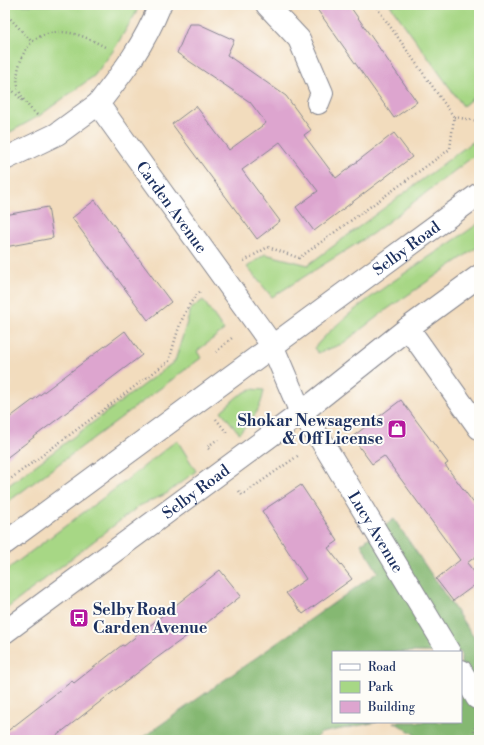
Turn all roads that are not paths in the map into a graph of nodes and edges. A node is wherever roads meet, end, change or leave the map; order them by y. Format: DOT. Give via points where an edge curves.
graph roads {
  1 [pos="160,5"];
  2 [pos="267,5"];
  3 [pos="318,103"];
  4 [pos="98,104"];
  5 [pos="5,159"];
  6 [pos="479,194"];
  7 [pos="479,276"];
  8 [pos="408,328"];
  9 [pos="272,345"];
  10 [pos="301,413"];
  11 [pos="479,428"];
  12 [pos="5,544"];
  13 [pos="5,632"];
  14 [pos="448,651"];
  15 [pos="462,673"];
  16 [pos="477,698"];
  1 -- 4 [label="main road" via="132,61"];
  2 -- 3 [label="main road" via="298,39 322,93"];
  4 -- 5 [label="main road" via="56,134"];
  4 -- 9 [label="main road, Carden Avenue"];
  6 -- 9 [label="main road, Selby Road"];
  7 -- 8 [label="main road, Selby Road"];
  8 -- 10 [label="main road, Selby Road"];
  8 -- 11 [label="main road"];
  9 -- 10 [label="main road, Carden Avenue"];
  9 -- 12 [label="main road, Selby Road"];
  10 -- 13 [label="main road, Selby Road"];
  10 -- 14 [label="main road, Lucy Avenue" via="321,440"];
  15 -- 16 [label="main road"];
}
